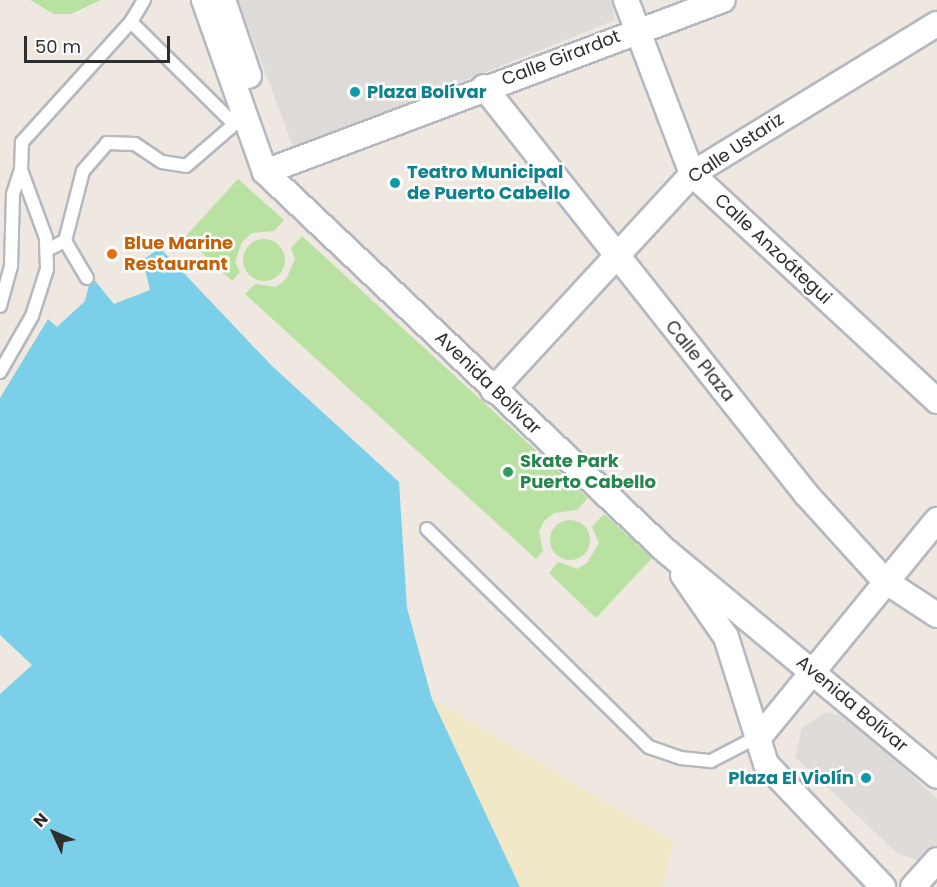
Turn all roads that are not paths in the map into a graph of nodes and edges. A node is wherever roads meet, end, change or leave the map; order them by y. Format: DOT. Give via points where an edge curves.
graph roads {
  1 [pos="144,0"];
  2 [pos="204,0"];
  3 [pos="223,0"];
  4 [pos="626,0"];
  5 [pos="723,0"];
  6 [pos="131,21"];
  7 [pos="937,24"];
  8 [pos="635,30"];
  9 [pos="484,87"];
  10 [pos="239,118"];
  11 [pos="272,169"];
  12 [pos="21,170"];
  13 [pos="692,174"];
  14 [pos="64,241"];
  15 [pos="47,250"];
  16 [pos="617,257"];
  17 [pos="87,278"];
  18 [pos="0,306"];
  19 [pos="0,372"];
  20 [pos="493,390"];
  21 [pos="937,401"];
  22 [pos="937,520"];
  23 [pos="427,529"];
  24 [pos="666,551"];
  25 [pos="885,581"];
  26 [pos="937,615"];
  27 [pos="810,669"];
  28 [pos="761,735"];
  29 [pos="937,776"];
  30 [pos="937,860"];
  31 [pos="883,887"];
  32 [pos="913,887"];
  1 -- 6 [label="lane"];
  2 -- 10 [label="street, Avenida Bolívar"];
  3 -- 11 [label="street, Avenida Bolívar"];
  4 -- 8 [label="street, Calle Anzoátegui"];
  5 -- 8 [label="street, Calle Girardot"];
  6 -- 10 [label="lane"];
  6 -- 12 [label="lane" via="28,133 20,151"];
  7 -- 13 [label="street, Calle Ustariz"];
  8 -- 9 [label="street, Calle Girardot"];
  8 -- 13 [label="street, Calle Anzoátegui"];
  9 -- 11 [label="street, Calle Girardot"];
  9 -- 16 [label="street, Calle Plaza"];
  10 -- 11 [label="street, Avenida Bolívar"];
  10 -- 14 [label="lane" via="186,166 162,162 135,144 107,142 83,171"];
  11 -- 20 [label="street, Avenida Bolívar"];
  12 -- 15 [label="lane"];
  12 -- 18 [label="lane" via="13,194 11,266"];
  13 -- 16 [label="street, Calle Ustariz"];
  13 -- 21 [label="street, Calle Anzoátegui"];
  14 -- 15 [label="lane"];
  14 -- 17 [label="lane"];
  15 -- 19 [label="lane" via="39,299"];
  16 -- 20 [label="street, Calle Ustariz"];
  16 -- 25 [label="street, Calle Plaza" via="806,495"];
  20 -- 24 [label="street, Avenida Bolívar"];
  22 -- 25 [label="street"];
  23 -- 28 [label="lane" via="650,747 711,761"];
  24 -- 27 [label="street, Avenida Bolívar"];
  24 -- 28 [label="street" via="726,637"];
  25 -- 26 [label="street, Calle Plaza"];
  25 -- 27 [label="street"];
  27 -- 28 [label="street"];
  27 -- 29 [label="street, Avenida Bolívar"];
  28 -- 31 [label="street" via="766,764"];
  30 -- 32 [label="street"];
}
